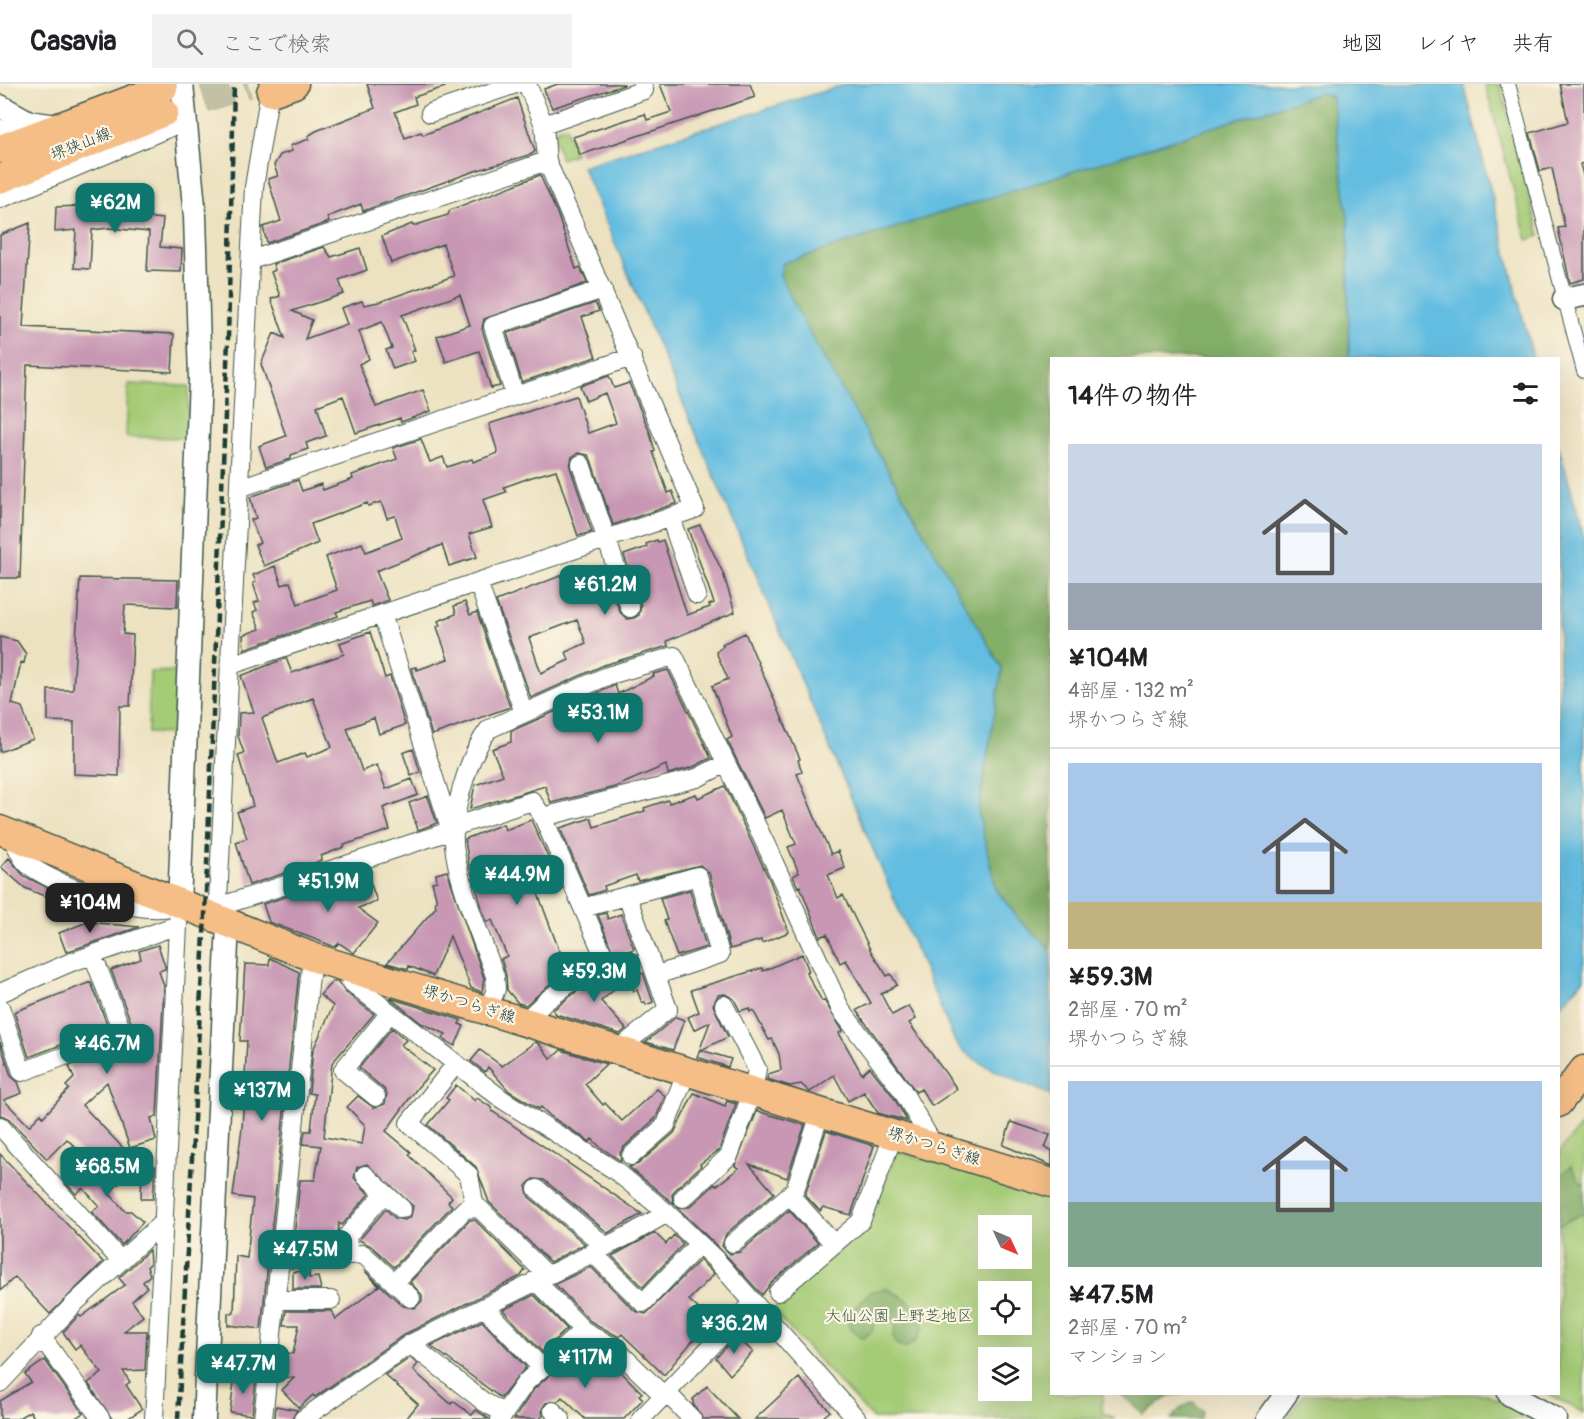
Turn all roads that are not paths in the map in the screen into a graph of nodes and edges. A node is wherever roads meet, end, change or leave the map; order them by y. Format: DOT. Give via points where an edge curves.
graph roads {
  1 [pos="516,84"];
  2 [pos="527,84"];
  3 [pos="642,84"];
  4 [pos="1508,84"];
  5 [pos="279,87"];
  6 [pos="174,101"];
  7 [pos="0,106"];
  8 [pos="430,113"];
  9 [pos="544,125"];
  10 [pos="0,129"];
  11 [pos="50,138"];
  12 [pos="0,149"];
  13 [pos="0,158"];
  14 [pos="547,161"];
  15 [pos="0,179"];
  16 [pos="0,199"];
  17 [pos="250,260"];
  18 [pos="603,289"];
  19 [pos="1574,297"];
  20 [pos="632,357"];
  21 [pos="1584,371"];
  22 [pos="515,396"];
  23 [pos="581,464"];
  24 [pos="239,489"];
  25 [pos="670,517"];
  26 [pos="607,538"];
  27 [pos="478,582"];
  28 [pos="697,595"];
  29 [pos="630,608"];
  30 [pos="382,614"];
  31 [pos="231,665"];
  32 [pos="524,713"];
  33 [pos="726,763"];
  34 [pos="543,817"];
  35 [pos="454,829"];
  36 [pos="5,832"];
  37 [pos="627,896"];
  38 [pos="583,908"];
  39 [pos="179,915"];
  40 [pos="221,917"];
  41 [pos="93,955"];
  42 [pos="312,957"];
  43 [pos="349,967"];
  44 [pos="657,975"];
  45 [pos="0,993"];
  46 [pos="724,1005"];
  47 [pos="0,1007"];
  48 [pos="488,1010"];
  49 [pos="389,1014"];
  50 [pos="525,1021"];
  51 [pos="619,1049"];
  52 [pos="455,1065"];
  53 [pos="687,1070"];
  54 [pos="1584,1070"];
  55 [pos="753,1090"];
  56 [pos="376,1097"];
  57 [pos="1560,1100"];
  58 [pos="821,1111"];
  59 [pos="0,1126"];
  60 [pos="894,1134"];
  61 [pos="934,1146"];
  62 [pos="632,1156"];
  63 [pos="365,1175"];
  64 [pos="1050,1182"];
  65 [pos="537,1189"];
  66 [pos="384,1194"];
  67 [pos="790,1195"];
  68 [pos="683,1198"];
  69 [pos="476,1208"];
  70 [pos="402,1209"];
  71 [pos="667,1213"];
  72 [pos="165,1220"];
  73 [pos="733,1243"];
  74 [pos="699,1244"];
  75 [pos="834,1244"];
  76 [pos="598,1248"];
  77 [pos="349,1253"];
  78 [pos="280,1260"];
  79 [pos="121,1261"];
  80 [pos="541,1277"];
  81 [pos="394,1283"];
  82 [pos="778,1292"];
  83 [pos="411,1298"];
  84 [pos="275,1300"];
  85 [pos="331,1300"];
  86 [pos="753,1303"];
  87 [pos="484,1307"];
  88 [pos="583,1330"];
  89 [pos="41,1336"];
  90 [pos="410,1344"];
  91 [pos="542,1368"];
  92 [pos="0,1383"];
  93 [pos="665,1394"];
  94 [pos="1285,1395"];
  95 [pos="1511,1395"];
  96 [pos="502,1416"];
  97 [pos="848,1416"];
  98 [pos="151,1417"];
  99 [pos="311,1418"];
  100 [pos="101,1419"];
  101 [pos="204,1419"];
  102 [pos="263,1419"];
  103 [pos="641,1419"];
  104 [pos="692,1419"];
  105 [pos="1268,1419"];
  106 [pos="1555,1419"];
  1 -- 8 [label="street"];
  2 -- 9 [label="street"];
  3 -- 9 [label="street" via="644,90"];
  4 -- 19 [label="street"];
  5 -- 17 [label="street" via="254,187"];
  6 -- 11 [label="main road, 堺狭山線"];
  6 -- 16 [label="street"];
  6 -- 39 [label="street" via="198,274 200,427"];
  7 -- 11 [label="street"];
  9 -- 14 [label="street"];
  10 -- 11 [label="street"];
  11 -- 12 [label="main road, 堺狭山線"];
  11 -- 13 [label="street"];
  11 -- 15 [label="main road, 堺狭山線"];
  14 -- 17 [label="street"];
  14 -- 18 [label="street"];
  17 -- 24 [label="street"];
  18 -- 20 [label="street"];
  18 -- 22 [label="street" via="493,326"];
  19 -- 21 [label="street"];
  20 -- 22 [label="street"];
  20 -- 25 [label="street" via="695,509"];
  22 -- 24 [label="street"];
  23 -- 26 [label="street"];
  24 -- 31 [label="street"];
  25 -- 26 [label="street"];
  25 -- 28 [label="street"];
  26 -- 27 [label="street"];
  26 -- 29 [label="street"];
  27 -- 30 [label="street"];
  27 -- 32 [label="street"];
  30 -- 31 [label="street"];
  30 -- 35 [label="street"];
  31 -- 40 [label="street"];
  32 -- 33 [label="street" via="607,676 674,656"];
  32 -- 35 [label="street" via="489,729 480,741 464,782"];
  33 -- 34 [label="street" via="697,778"];
  33 -- 61 [label="street" via="842,1010 902,1090"];
  34 -- 35 [label="street" via="532,801"];
  34 -- 38 [label="street"];
  35 -- 40 [label="street"];
  35 -- 48 [label="street" via="457,865 495,976 496,989"];
  36 -- 39 [label="main road, 堺かつらぎ線"];
  37 -- 38 [label="street"];
  37 -- 44 [label="street"];
  37 -- 44 [label="street" via="698,876 720,954"];
  38 -- 50 [label="street" via="603,954"];
  39 -- 40 [label="main road, 堺かつらぎ線"];
  39 -- 41 [label="street"];
  39 -- 72 [label="street"];
  40 -- 42 [label="main road, 堺かつらぎ線"];
  40 -- 101 [label="street"];
  41 -- 45 [label="street"];
  41 -- 47 [label="street" via="123,1034 22,1072"];
  42 -- 43 [label="main road, 堺かつらぎ線"];
  42 -- 78 [label="street"];
  43 -- 48 [label="main road, 堺かつらぎ線"];
  43 -- 49 [label="street" via="352,983"];
  44 -- 51 [label="street" via="668,1009"];
  46 -- 55 [label="street" via="757,1069"];
  48 -- 50 [label="main road, 堺かつらぎ線"];
  49 -- 52 [label="street"];
  49 -- 56 [label="street" via="343,1070"];
  50 -- 51 [label="main road, 堺かつらぎ線"];
  51 -- 53 [label="main road, 堺かつらぎ線"];
  52 -- 69 [label="street" via="409,1123 469,1175"];
  52 -- 71 [label="street" via="616,1171"];
  53 -- 55 [label="main road, 堺かつらぎ線"];
  53 -- 62 [label="street" via="666,1125"];
  54 -- 57 [label="main road"];
  55 -- 58 [label="main road, 堺かつらぎ線"];
  55 -- 68 [label="street" via="729,1156"];
  58 -- 60 [label="main road, 堺かつらぎ線"];
  58 -- 67 [label="street"];
  59 -- 79 [label="street"];
  60 -- 61 [label="main road, 堺かつらぎ線"];
  60 -- 75 [label="street" via="861,1221"];
  61 -- 64 [label="main road, 堺かつらぎ線"];
  63 -- 66 [label="street"];
  65 -- 76 [label="street"];
  66 -- 70 [label="street"];
  66 -- 77 [label="street" via="347,1236"];
  67 -- 73 [label="street"];
  67 -- 75 [label="street"];
  69 -- 80 [label="street"];
  69 -- 81 [label="street" via="465,1209"];
  71 -- 74 [label="street"];
  71 -- 76 [label="street"];
  72 -- 79 [label="street"];
  72 -- 98 [label="street"];
  74 -- 76 [label="street" via="643,1304"];
  74 -- 86 [label="street"];
  75 -- 82 [label="street"];
  76 -- 80 [label="street"];
  77 -- 78 [label="street"];
  77 -- 81 [label="street" via="363,1254"];
  78 -- 84 [label="street"];
  79 -- 89 [label="street"];
  80 -- 87 [label="street"];
  80 -- 88 [label="street"];
  81 -- 83 [label="street"];
  84 -- 85 [label="street"];
  84 -- 102 [label="street"];
  86 -- 93 [label="street"];
  86 -- 97 [label="street"];
  87 -- 90 [label="street"];
  87 -- 91 [label="street"];
  88 -- 91 [label="street"];
  88 -- 93 [label="street" via="615,1348"];
  89 -- 92 [label="street"];
  89 -- 100 [label="street"];
  90 -- 96 [label="street"];
  90 -- 99 [label="street"];
  91 -- 96 [label="street" via="526,1382"];
  93 -- 103 [label="street"];
  93 -- 104 [label="street"];
  94 -- 105 [label="street"];
  95 -- 106 [label="street"];
}
